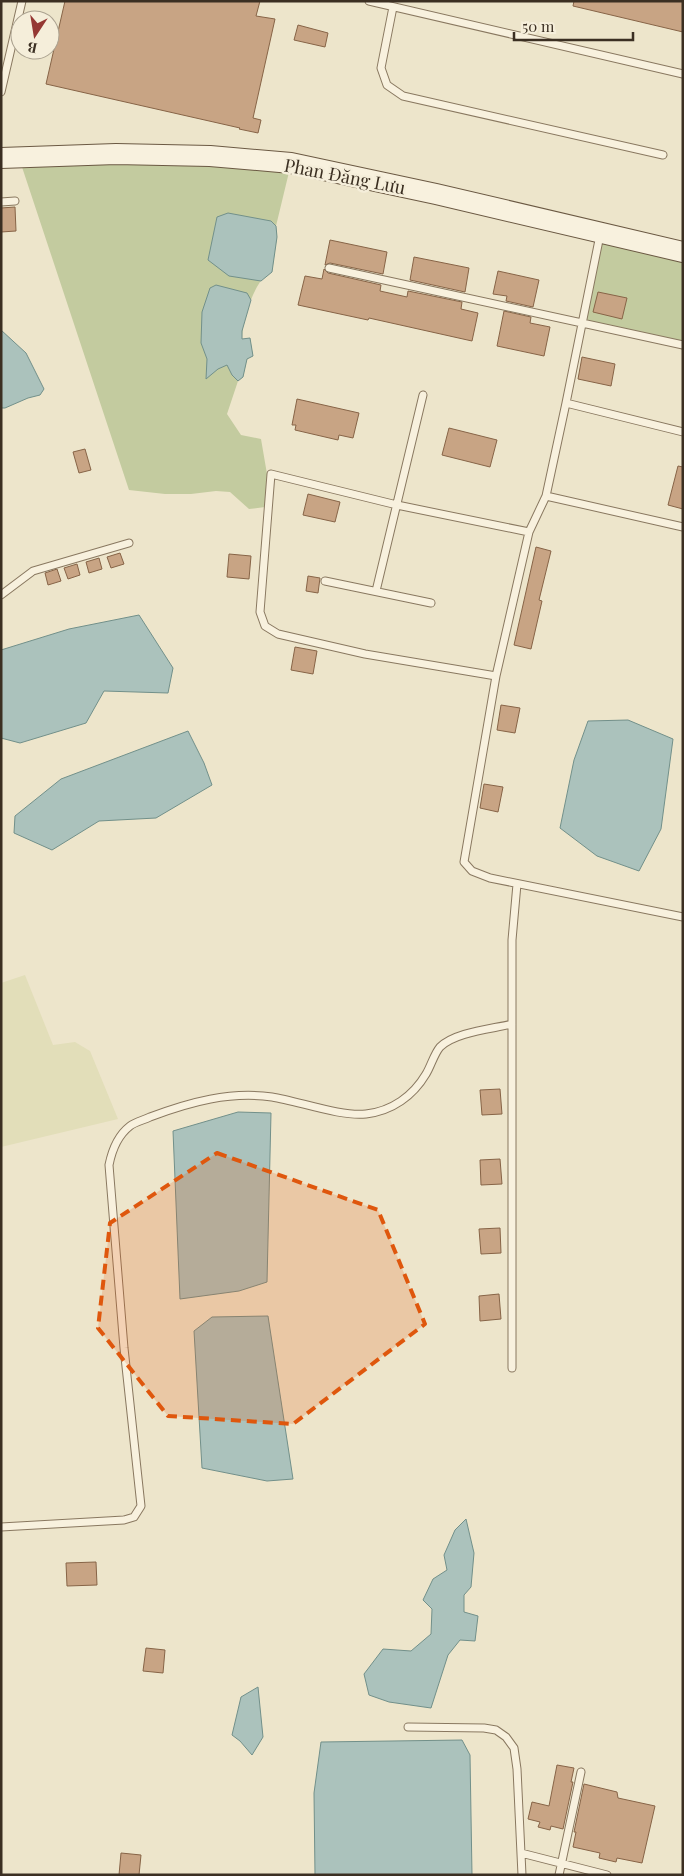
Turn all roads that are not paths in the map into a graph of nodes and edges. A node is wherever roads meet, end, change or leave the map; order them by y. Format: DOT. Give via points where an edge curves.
graph roads {
  1 [pos="22,1"];
  2 [pos="369,1"];
  3 [pos="393,7"];
  4 [pos="683,74"];
  5 [pos="1,92"];
  6 [pos="664,155"];
  7 [pos="1,158"];
  8 [pos="15,201"];
  9 [pos="1,202"];
  10 [pos="600,233"];
  11 [pos="683,252"];
  12 [pos="329,268"];
  13 [pos="582,324"];
  14 [pos="683,345"];
  15 [pos="423,395"];
  16 [pos="566,403"];
  17 [pos="683,432"];
  18 [pos="546,496"];
  19 [pos="398,505"];
  20 [pos="683,527"];
  21 [pos="529,532"];
  22 [pos="129,542"];
  23 [pos="326,581"];
  24 [pos="376,591"];
  25 [pos="1,595"];
  26 [pos="431,603"];
  27 [pos="496,676"];
  28 [pos="517,884"];
  29 [pos="683,917"];
  30 [pos="512,1024"];
  31 [pos="512,1368"];
  32 [pos="1,1527"];
  33 [pos="408,1727"];
  34 [pos="581,1772"];
  35 [pos="521,1853"];
  36 [pos="561,1863"];
  37 [pos="522,1875"];
  38 [pos="559,1875"];
  39 [pos="607,1875"];
  1 -- 5 [label="lane"];
  2 -- 3 [label="lane"];
  3 -- 4 [label="lane"];
  3 -- 6 [label="lane" via="381,68 388,85 403,96"];
  7 -- 10 [label="street, Phan Đăng Lưu" via="126,154 210,156 291,163"];
  8 -- 9 [label="lane"];
  10 -- 11 [label="street, Phan Đăng Lưu"];
  10 -- 13 [label="lane"];
  12 -- 13 [label="lane"];
  13 -- 14 [label="lane"];
  13 -- 16 [label="lane"];
  15 -- 19 [label="lane"];
  16 -- 17 [label="lane"];
  16 -- 18 [label="lane"];
  18 -- 20 [label="lane"];
  18 -- 21 [label="lane"];
  19 -- 21 [label="lane"];
  19 -- 24 [label="lane"];
  19 -- 27 [label="lane" via="271,474 260,612 265,626 278,634 365,654"];
  21 -- 27 [label="lane"];
  22 -- 25 [label="lane" via="33,571"];
  23 -- 24 [label="lane"];
  24 -- 26 [label="lane"];
  27 -- 28 [label="lane" via="464,862 472,871"];
  28 -- 29 [label="lane"];
  28 -- 30 [label="lane" via="512,940"];
  30 -- 31 [label="lane"];
  30 -- 32 [label="lane" via="453,1038 440,1047 416,1087 400,1103 381,1111 346,1113 272,1097 230,1095 171,1109 131,1125 112,1151 109,1165 141,1506 134,1518 124,1520"];
  33 -- 35 [label="lane" via="484,1728 506,1736 514,1748 517,1769"];
  34 -- 36 [label="lane"];
  35 -- 36 [label="lane"];
  35 -- 37 [label="lane"];
  36 -- 38 [label="lane"];
  36 -- 39 [label="lane"];
}
